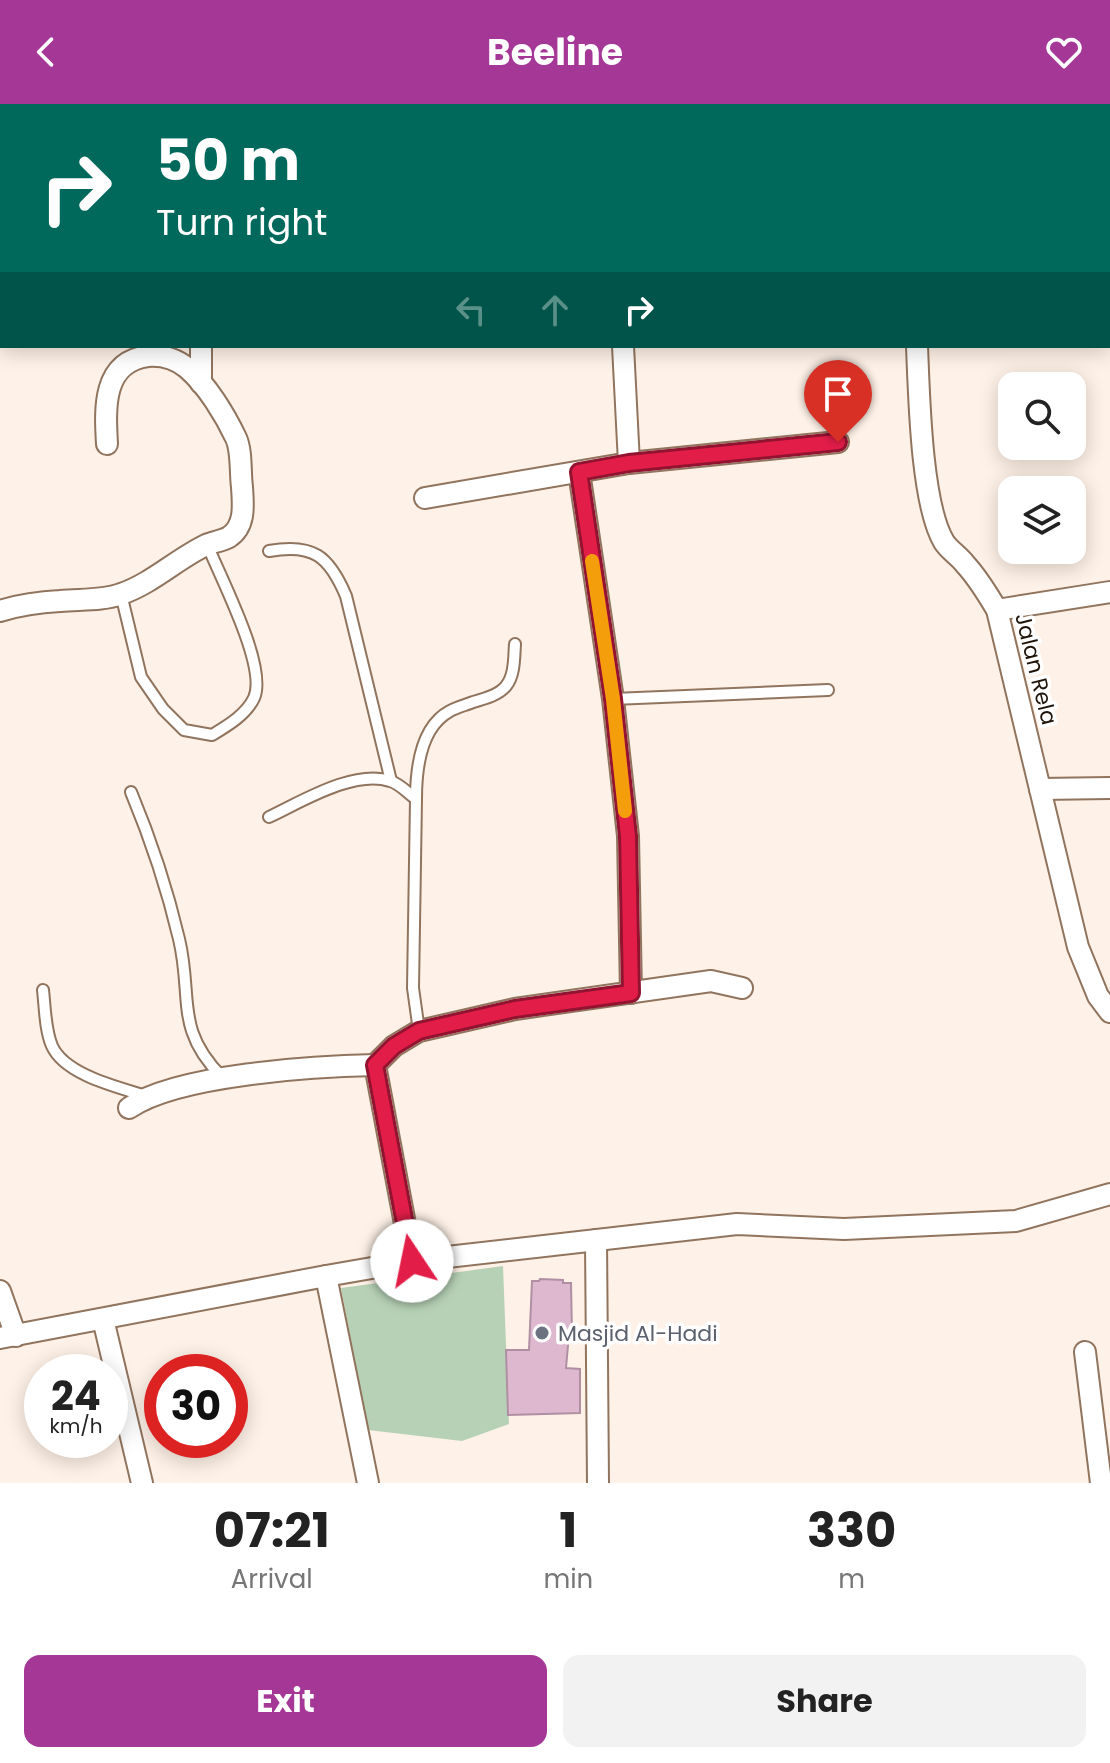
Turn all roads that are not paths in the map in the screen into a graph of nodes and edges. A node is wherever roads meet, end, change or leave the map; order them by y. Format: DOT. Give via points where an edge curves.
graph roads {
  1 [pos="201,348"];
  2 [pos="623,348"];
  3 [pos="917,348"];
  4 [pos="201,383"];
  5 [pos="838,442"];
  6 [pos="107,444"];
  7 [pos="629,463"];
  8 [pos="579,472"];
  9 [pos="425,498"];
  10 [pos="207,544"];
  11 [pos="269,551"];
  12 [pos="1110,592"];
  13 [pos="121,594"];
  14 [pos="997,610"];
  15 [pos="0,611"];
  16 [pos="515,644"];
  17 [pos="828,690"];
  18 [pos="613,699"];
  19 [pos="391,781"];
  20 [pos="1110,788"];
  21 [pos="1040,789"];
  22 [pos="131,792"];
  23 [pos="416,799"];
  24 [pos="269,817"];
  25 [pos="742,988"];
  26 [pos="43,990"];
  27 [pos="631,993"];
  28 [pos="1110,1012"];
  29 [pos="419,1031"];
  30 [pos="375,1065"];
  31 [pos="224,1079"];
  32 [pos="137,1102"];
  33 [pos="1110,1194"];
  34 [pos="596,1240"];
  35 [pos="412,1261"];
  36 [pos="326,1276"];
  37 [pos="0,1291"];
  38 [pos="103,1319"];
  39 [pos="8,1337"];
  40 [pos="1085,1352"];
  41 [pos="142,1483"];
  42 [pos="368,1483"];
  43 [pos="598,1483"];
  44 [pos="1101,1483"];
  1 -- 4 [label="street"];
  2 -- 7 [label="street"];
  3 -- 14 [label="street, Jalan Rela" via="935,525"];
  4 -- 6 [label="street" via="169,358 124,363 108,395"];
  4 -- 10 [label="street" via="238,441 243,507 239,526 229,537"];
  5 -- 7 [label="street"];
  7 -- 8 [label="street"];
  8 -- 9 [label="street"];
  8 -- 18 [label="street"];
  10 -- 13 [label="street"];
  10 -- 13 [label="lane" via="256,666 254,697 235,721 212,735 184,730 141,677"];
  11 -- 19 [label="lane" via="311,551 337,573"];
  12 -- 14 [label="street"];
  13 -- 15 [label="street"];
  14 -- 21 [label="street, Jalan Rela"];
  16 -- 23 [label="lane" via="514,669 506,686 493,696 448,711 431,730 416,775"];
  17 -- 18 [label="lane"];
  18 -- 27 [label="street" via="628,836"];
  19 -- 23 [label="lane"];
  19 -- 24 [label="lane" via="344,783"];
  20 -- 21 [label="street"];
  21 -- 28 [label="street, Jalan Rela" via="1078,947"];
  22 -- 31 [label="lane" via="165,878 194,1041"];
  23 -- 29 [label="lane" via="413,988"];
  25 -- 27 [label="street" via="711,981"];
  26 -- 32 [label="lane" via="52,1046 62,1060"];
  27 -- 29 [label="street" via="515,1009"];
  29 -- 30 [label="street"];
  30 -- 31 [label="street"];
  30 -- 35 [label="street"];
  31 -- 32 [label="street"];
  33 -- 34 [label="street" via="1016,1221 844,1229 737,1224"];
  34 -- 35 [label="street"];
  34 -- 43 [label="street"];
  35 -- 36 [label="street"];
  36 -- 38 [label="street"];
  36 -- 42 [label="street"];
  37 -- 39 [label="street"];
  38 -- 39 [label="street"];
  38 -- 41 [label="street"];
  40 -- 44 [label="street"];
}
